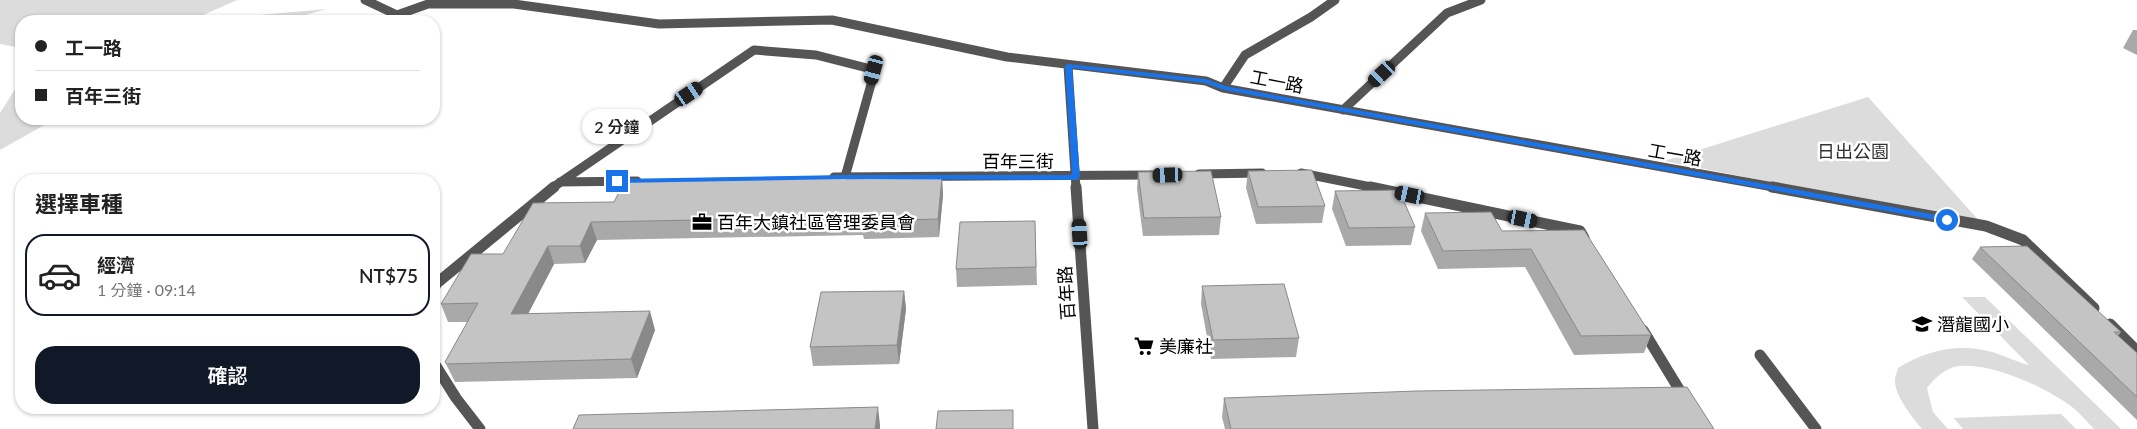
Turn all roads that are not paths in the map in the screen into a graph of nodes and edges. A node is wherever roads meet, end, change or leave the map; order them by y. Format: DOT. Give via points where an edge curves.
graph roads {
  1 [pos="365,0"];
  2 [pos="1335,0"];
  3 [pos="1481,0"];
  4 [pos="1068,66"];
  5 [pos="1224,88"];
  6 [pos="1343,110"];
  7 [pos="1191,174"];
  8 [pos="1162,175"];
  9 [pos="845,177"];
  10 [pos="1076,177"];
  11 [pos="826,178"];
  12 [pos="649,180"];
  13 [pos="560,182"];
  14 [pos="1590,248"];
  15 [pos="440,281"];
  16 [pos="1638,323"];
  17 [pos="2137,351"];
  18 [pos="1760,355"];
  19 [pos="440,373"];
  20 [pos="1695,413"];
  21 [pos="480,429"];
  22 [pos="1093,429"];
  23 [pos="1816,429"];
  1 -- 4 [label="street, 工一路" via="397,15 428,4 514,4 659,24 832,20 1006,57"];
  2 -- 5 [label="street" via="1312,17 1245,55"];
  3 -- 6 [label="street" via="1447,14"];
  4 -- 5 [label="street, 工一路" via="1206,82"];
  4 -- 10 [label="street, 百年路"];
  5 -- 6 [label="street, 工一路"];
  6 -- 17 [label="street, 工一路" via="1986,226 2023,240"];
  7 -- 14 [label="street" via="1296,172 1580,231"];
  8 -- 10 [label="street, 百年三街"];
  9 -- 10 [label="street, 百年三街"];
  9 -- 11 [label="street, 百年三街"];
  9 -- 13 [label="street" via="874,70 816,55 754,50"];
  10 -- 22 [label="street, 百年路"];
  12 -- 13 [label="street"];
  13 -- 15 [label="street"];
  16 -- 20 [label="street"];
  18 -- 23 [label="street"];
  19 -- 21 [label="street"];
}
